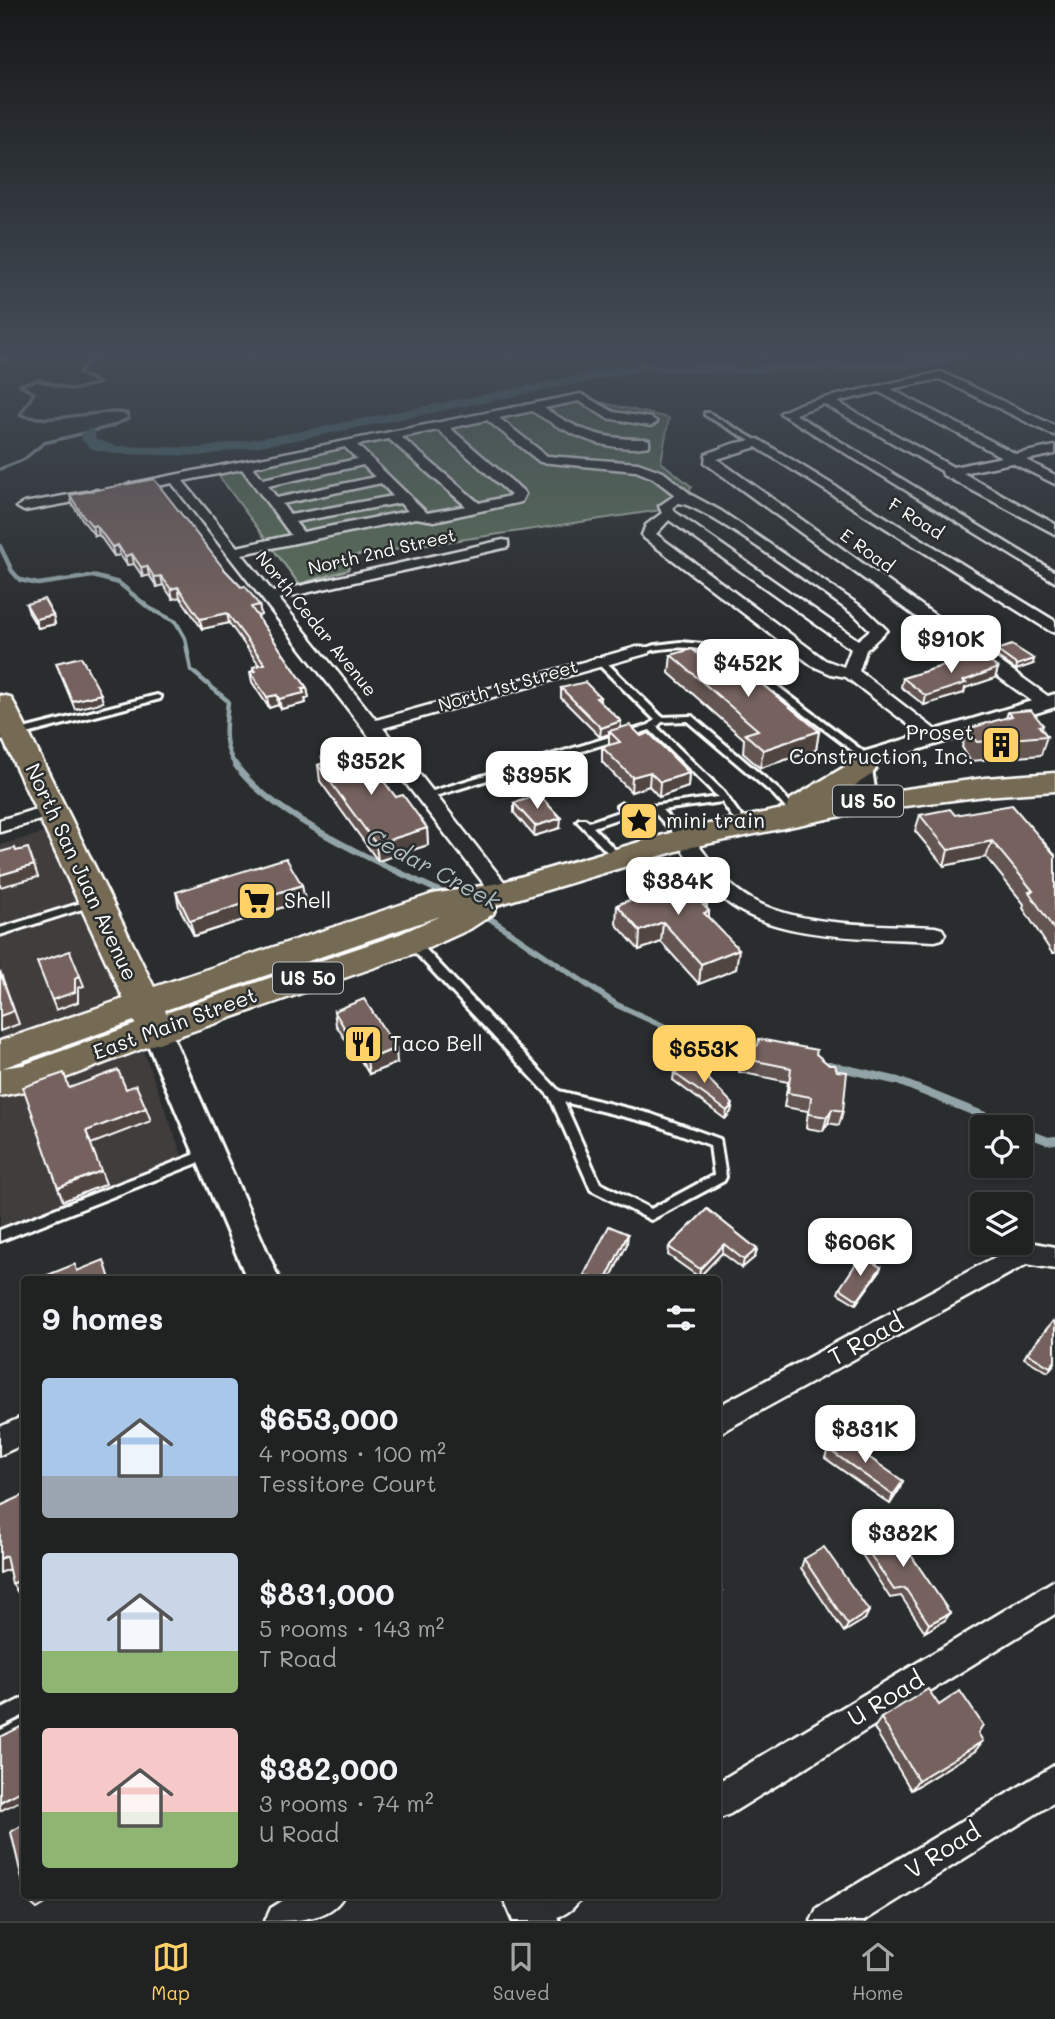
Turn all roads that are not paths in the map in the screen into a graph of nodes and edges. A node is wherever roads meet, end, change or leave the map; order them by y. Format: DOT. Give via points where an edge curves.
graph roads {
  1 [pos="348,443"];
  2 [pos="400,443"];
  3 [pos="460,443"];
  4 [pos="523,443"];
  5 [pos="637,443"];
  6 [pos="645,443"];
  7 [pos="758,443"];
  8 [pos="834,443"];
  9 [pos="898,443"];
  10 [pos="984,443"];
  11 [pos="1055,450"];
  12 [pos="1015,459"];
  13 [pos="366,461"];
  14 [pos="245,465"];
  15 [pos="948,472"];
  16 [pos="175,479"];
  17 [pos="384,479"];
  18 [pos="1055,480"];
  19 [pos="261,484"];
  20 [pos="403,498"];
  21 [pos="688,499"];
  22 [pos="275,502"];
  23 [pos="24,507"];
  24 [pos="475,508"];
  25 [pos="418,513"];
  26 [pos="669,514"];
  27 [pos="288,519"];
  28 [pos="1055,530"];
  29 [pos="300,537"];
  30 [pos="503,544"];
  31 [pos="233,552"];
  32 [pos="1055,578"];
  33 [pos="270,597"];
  34 [pos="1055,628"];
  35 [pos="859,648"];
  36 [pos="643,650"];
  37 [pos="599,660"];
  38 [pos="850,672"];
  39 [pos="157,697"];
  40 [pos="1051,701"];
  41 [pos="0,703"];
  42 [pos="656,723"];
  43 [pos="372,726"];
  44 [pos="8,736"];
  45 [pos="937,738"];
  46 [pos="564,754"];
  47 [pos="576,760"];
  48 [pos="865,763"];
  49 [pos="1055,782"];
  50 [pos="426,796"];
  51 [pos="724,799"];
  52 [pos="866,802"];
  53 [pos="655,808"];
  54 [pos="53,810"];
  55 [pos="788,814"];
  56 [pos="0,825"];
  57 [pos="743,826"];
  58 [pos="684,839"];
  59 [pos="617,857"];
  60 [pos="502,893"];
  61 [pos="95,901"];
  62 [pos="451,912"];
  63 [pos="0,932"];
  64 [pos="935,934"];
  65 [pos="412,942"];
  66 [pos="150,1017"];
  67 [pos="0,1055"];
  68 [pos="0,1082"];
  69 [pos="555,1095"];
  70 [pos="210,1154"];
  71 [pos="0,1236"];
  72 [pos="1055,1258"];
  73 [pos="262,1276"];
  74 [pos="721,1419"];
  75 [pos="21,1431"];
  76 [pos="0,1441"];
  77 [pos="1055,1596"];
  78 [pos="21,1708"];
  79 [pos="0,1719"];
  80 [pos="1055,1782"];
  81 [pos="721,1800"];
  82 [pos="320,1899"];
  83 [pos="284,1921"];
  84 [pos="830,1921"];
  1 -- 13 [label="street"];
  1 -- 14 [label="street"];
  2 -- 24 [label="street"];
  3 -- 24 [label="street" via="518,494 516,499"];
  4 -- 21 [label="street" via="544,459 638,467 658,475"];
  5 -- 6 [label="street"];
  7 -- 34 [label="street, F Road"];
  7 -- 40 [label="street, E Road" via="710,457 711,463"];
  8 -- 32 [label="street"];
  9 -- 15 [label="street"];
  10 -- 12 [label="street"];
  11 -- 12 [label="street"];
  12 -- 15 [label="street"];
  12 -- 18 [label="street"];
  13 -- 17 [label="street"];
  13 -- 19 [label="street"];
  14 -- 16 [label="street"];
  14 -- 19 [label="street"];
  15 -- 28 [label="street"];
  16 -- 23 [label="street"];
  16 -- 31 [label="street, North Cedar Avenue"];
  17 -- 20 [label="street"];
  17 -- 22 [label="street"];
  19 -- 22 [label="street"];
  20 -- 25 [label="street"];
  20 -- 27 [label="street"];
  21 -- 26 [label="street" via="675,499 667,506"];
  21 -- 35 [label="street" via="860,612 879,630"];
  22 -- 27 [label="street"];
  24 -- 25 [label="street" via="434,517"];
  25 -- 29 [label="street"];
  26 -- 35 [label="street"];
  26 -- 38 [label="street" via="649,535 819,663"];
  27 -- 29 [label="street"];
  29 -- 31 [label="street"];
  30 -- 33 [label="street, North 2nd Street"];
  31 -- 33 [label="street, North Cedar Avenue"];
  33 -- 43 [label="street, North Cedar Avenue"];
  35 -- 38 [label="street"];
  36 -- 37 [label="street, North 1st Street"];
  36 -- 48 [label="lane" via="675,642 711,646 735,658"];
  37 -- 42 [label="lane"];
  37 -- 43 [label="street, North 1st Street"];
  38 -- 45 [label="street"];
  39 -- 44 [label="lane"];
  40 -- 45 [label="street"];
  41 -- 44 [label="highway, North San Juan Avenue"];
  42 -- 46 [label="lane"];
  42 -- 51 [label="lane"];
  42 -- 55 [label="lane" via="689,718 777,793"];
  43 -- 50 [label="street, North Cedar Avenue"];
  44 -- 54 [label="highway, North San Juan Avenue"];
  45 -- 48 [label="street"];
  46 -- 47 [label="lane"];
  46 -- 50 [label="lane"];
  48 -- 52 [label="street"];
  48 -- 55 [label="highway"];
  49 -- 52 [label="highway, East Main Street / US 50"];
  50 -- 60 [label="street, North Cedar Avenue"];
  51 -- 53 [label="lane"];
  51 -- 57 [label="lane"];
  52 -- 55 [label="highway, East Main Street / US 50"];
  53 -- 58 [label="lane"];
  53 -- 59 [label="lane" via="624,809 585,823"];
  54 -- 56 [label="street"];
  54 -- 61 [label="highway, North San Juan Avenue"];
  55 -- 57 [label="highway, East Main Street / US 50"];
  57 -- 58 [label="highway, East Main Street / US 50"];
  58 -- 59 [label="highway, East Main Street / US 50"];
  58 -- 64 [label="street" via="730,895 764,914 793,923"];
  59 -- 60 [label="highway, East Main Street / US 50"];
  60 -- 62 [label="highway, East Main Street / US 50"];
  61 -- 63 [label="lane"];
  61 -- 66 [label="highway, North San Juan Avenue"];
  62 -- 65 [label="highway, East Main Street / US 50"];
  62 -- 66 [label="highway, East Main Street / US 50"];
  65 -- 66 [label="highway, East Main Street / US 50"];
  65 -- 69 [label="lane"];
  66 -- 67 [label="main road, East Main Street"];
  66 -- 68 [label="main road, East Main Street" via="26,1078"];
  66 -- 70 [label="street"];
  69 -- 69 [label="lane" via="595,1186 651,1215 720,1177 716,1142 651,1119"];
  70 -- 71 [label="lane"];
  70 -- 73 [label="street"];
  72 -- 74 [label="street, T Road" via="1025,1252"];
  75 -- 76 [label="street"];
  77 -- 81 [label="street, U Road"];
  78 -- 79 [label="lane"];
  80 -- 84 [label="street, V Road"];
  82 -- 83 [label="street"];
}
